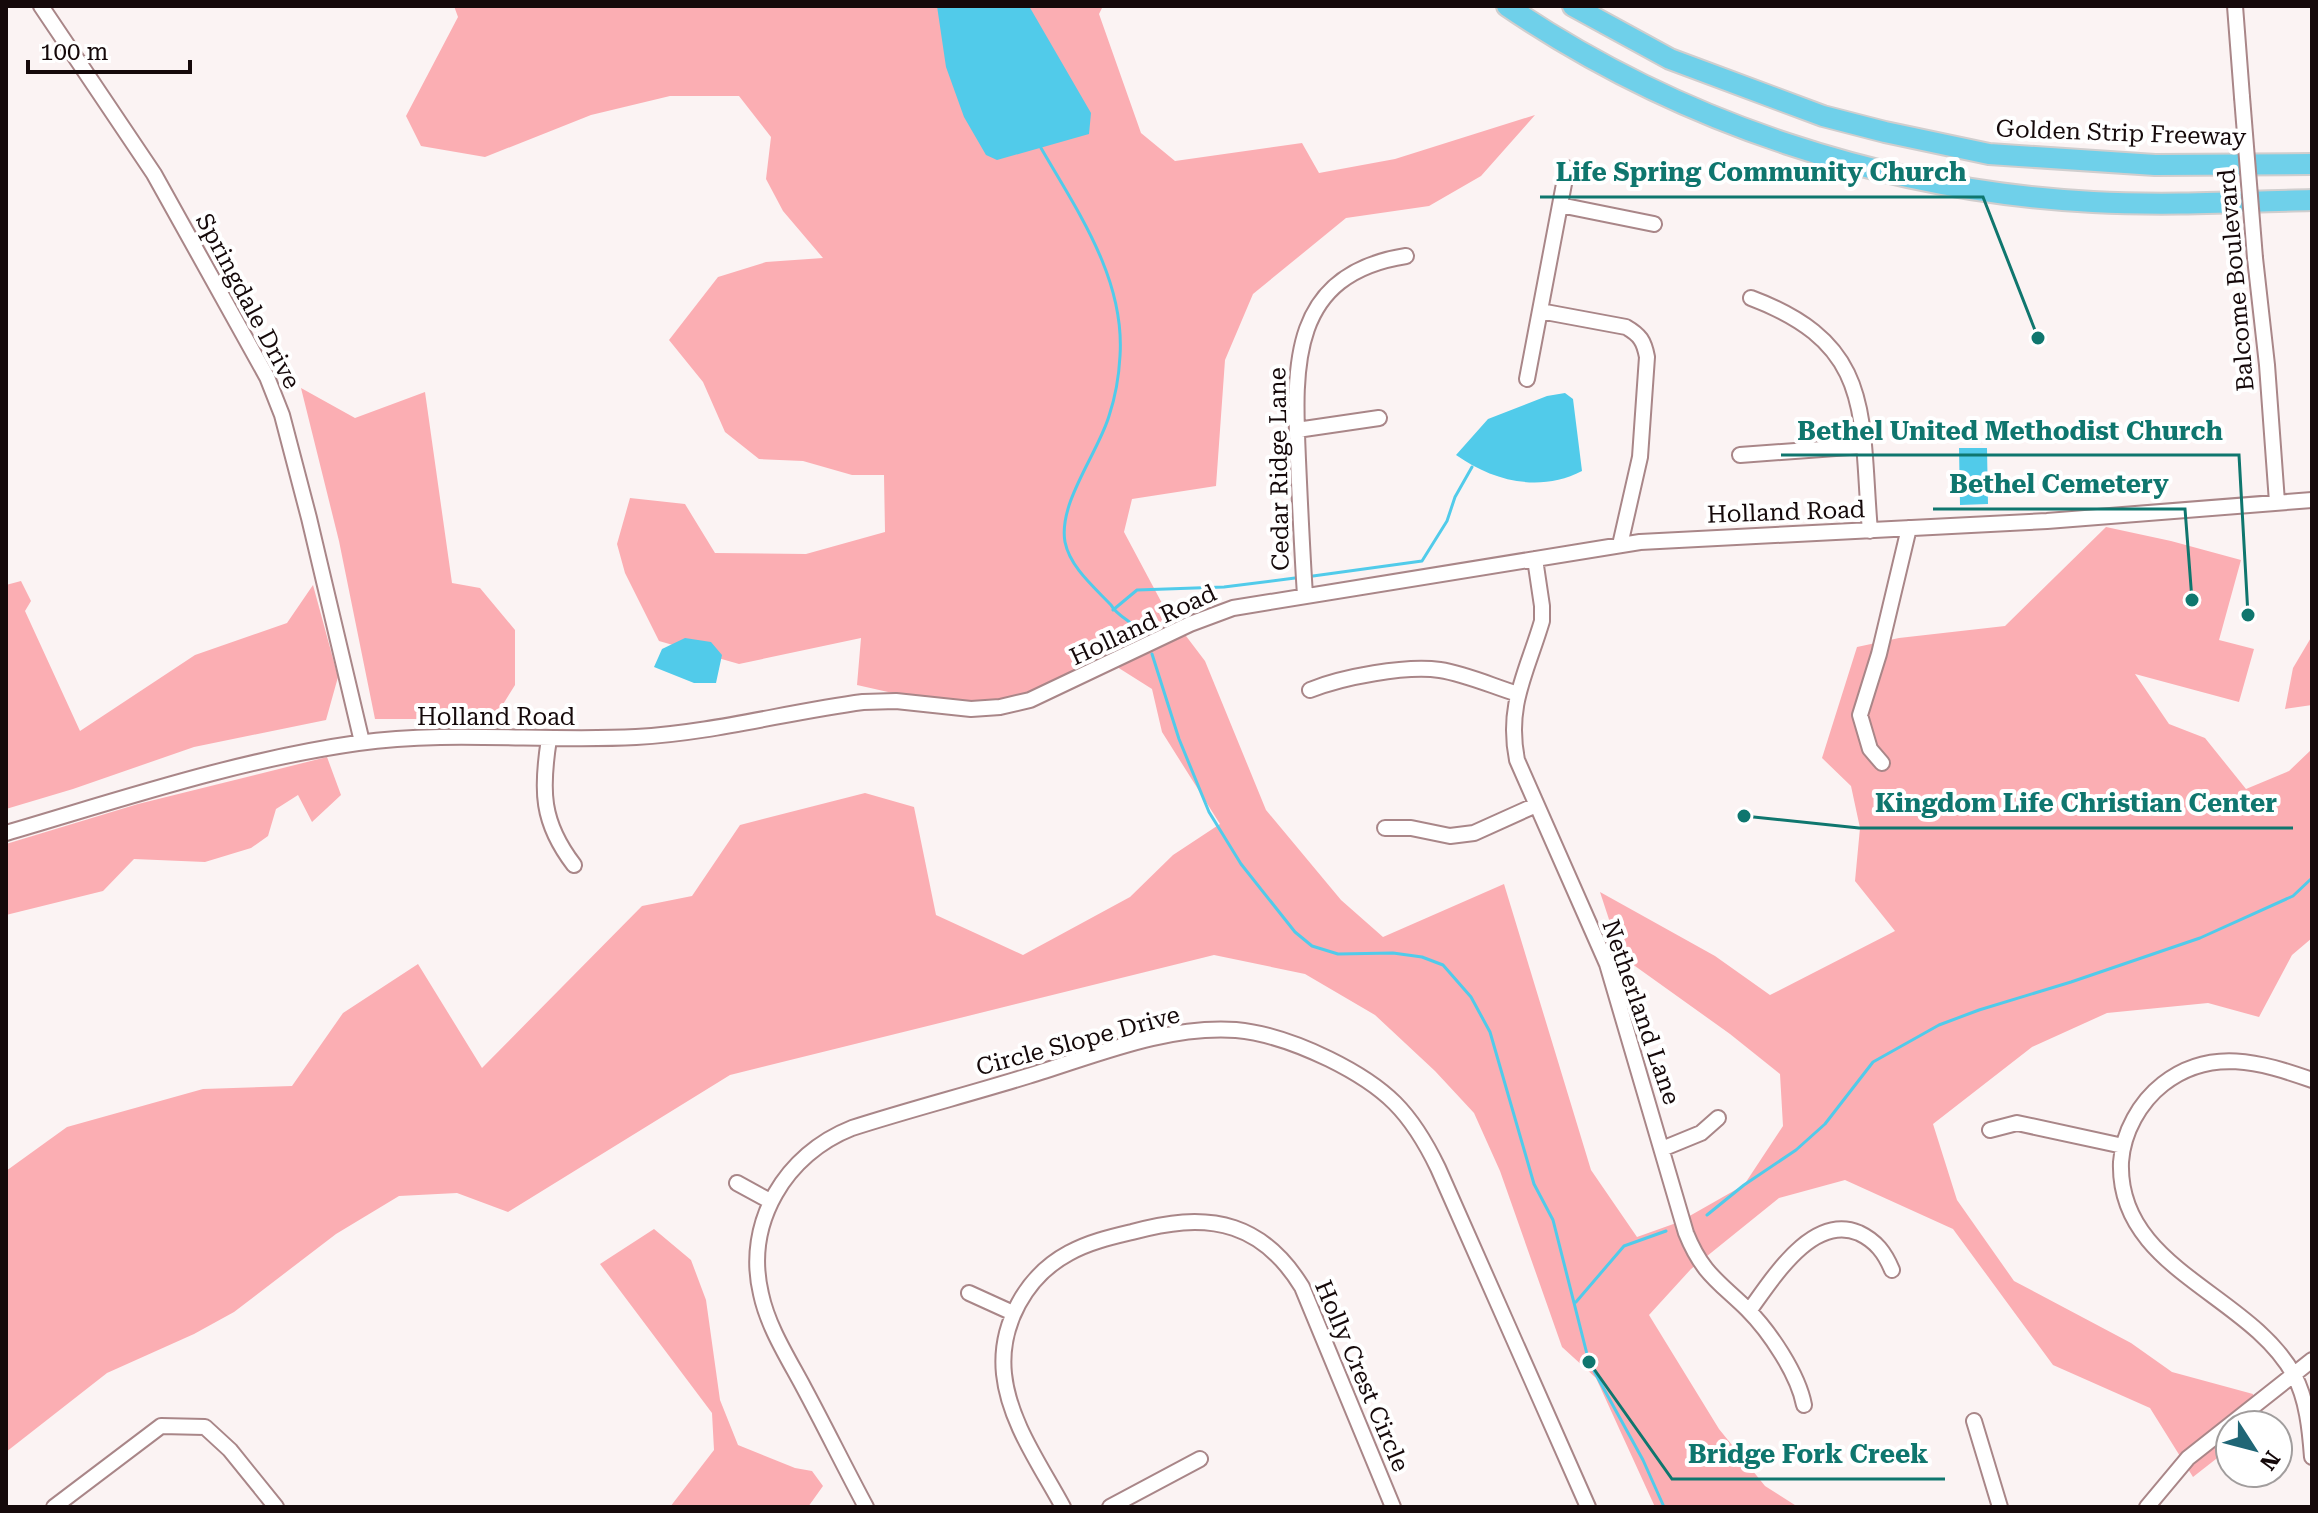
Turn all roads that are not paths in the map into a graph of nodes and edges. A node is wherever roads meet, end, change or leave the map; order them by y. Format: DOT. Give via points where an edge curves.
graph roads {
  1 [pos="41,6"];
  2 [pos="1507,6"];
  3 [pos="1573,6"];
  4 [pos="2235,6"];
  5 [pos="2312,164"];
  6 [pos="1567,168"];
  7 [pos="2312,200"];
  8 [pos="1560,205"];
  9 [pos="1654,224"];
  10 [pos="1406,256"];
  11 [pos="1751,298"];
  12 [pos="1540,311"];
  13 [pos="1527,379"];
  14 [pos="1379,418"];
  15 [pos="1297,430"];
  16 [pos="1863,446"];
  17 [pos="1740,455"];
  18 [pos="2312,500"];
  19 [pos="2277,502"];
  20 [pos="1909,528"];
  21 [pos="1870,531"];
  22 [pos="1620,545"];
  23 [pos="1535,559"];
  24 [pos="1305,595"];
  25 [pos="1310,690"];
  26 [pos="1518,694"];
  27 [pos="549,739"];
  28 [pos="362,742"];
  29 [pos="1882,763"];
  30 [pos="1536,805"];
  31 [pos="1385,828"];
  32 [pos="6,833"];
  33 [pos="574,865"];
  34 [pos="2311,1076"];
  35 [pos="1718,1118"];
  36 [pos="1990,1130"];
  37 [pos="2123,1146"];
  38 [pos="1662,1149"];
  39 [pos="737,1183"];
  40 [pos="770,1201"];
  41 [pos="1892,1270"];
  42 [pos="969,1293"];
  43 [pos="1749,1311"];
  44 [pos="1013,1313"];
  45 [pos="2312,1360"];
  46 [pos="2294,1374"];
  47 [pos="1804,1405"];
  48 [pos="1974,1421"];
  49 [pos="2312,1457"];
  50 [pos="1200,1459"];
  51 [pos="275,1506"];
  52 [pos="54,1507"];
  53 [pos="866,1507"];
  54 [pos="1063,1507"];
  55 [pos="1110,1507"];
  56 [pos="1393,1507"];
  57 [pos="1588,1507"];
  58 [pos="2000,1507"];
  59 [pos="2147,1507"];
  1 -- 28 [label="street, Springdale Drive" via="154,174 267,377 305,503"];
  2 -- 7 [label="highway" via="1658,93 1763,136 1876,169 1981,191 2093,202"];
  3 -- 5 [label="highway, Golden Strip Freeway" via="1670,59 1823,116 1913,138 1989,154 2139,164"];
  4 -- 19 [label="street, Balcome Boulevard, bridge"];
  6 -- 8 [label="street"];
  8 -- 9 [label="street"];
  8 -- 12 [label="street"];
  10 -- 15 [label="street, Cedar Ridge Lane" via="1354,274 1315,311 1297,360"];
  11 -- 16 [label="street" via="1802,322 1835,351 1856,393"];
  12 -- 13 [label="street"];
  12 -- 22 [label="street" via="1626,327 1645,346 1640,457"];
  14 -- 15 [label="street"];
  15 -- 24 [label="street, Cedar Ridge Lane"];
  16 -- 17 [label="street"];
  16 -- 21 [label="street"];
  18 -- 19 [label="street, Holland Road"];
  19 -- 20 [label="street, Holland Road"];
  20 -- 21 [label="street, Holland Road"];
  20 -- 29 [label="street" via="1860,715 1870,749"];
  21 -- 22 [label="street, Holland Road"];
  22 -- 23 [label="street, Holland Road"];
  23 -- 24 [label="street, Holland Road"];
  23 -- 26 [label="street, Netherland Lane" via="1542,621"];
  24 -- 27 [label="street, Holland Road" via="1204,618 1054,691 1000,707 863,702 660,736"];
  25 -- 26 [label="street" via="1329,682 1424,668"];
  26 -- 30 [label="street, Netherland Lane" via="1512,737"];
  27 -- 28 [label="street, Holland Road"];
  27 -- 33 [label="street" via="543,786 546,813"];
  28 -- 32 [label="street, Holland Road" via="251,763"];
  30 -- 31 [label="street" via="1474,833 1450,836"];
  30 -- 38 [label="street, Netherland Lane" via="1607,964"];
  34 -- 37 [label="street" via="2244,1060 2192,1067 2146,1101"];
  35 -- 38 [label="street" via="1701,1133"];
  36 -- 37 [label="street" via="2017,1123"];
  37 -- 46 [label="street" via="2124,1196 2142,1235 2255,1328"];
  38 -- 43 [label="street, Netherland Lane" via="1695,1256"];
  39 -- 40 [label="street"];
  40 -- 53 [label="street, Circle Slope Drive" via="757,1259 761,1298"];
  40 -- 57 [label="street, Circle Slope Drive" via="800,1160 839,1133 1148,1040 1235,1030 1306,1048 1379,1089 1416,1126"];
  41 -- 43 [label="street" via="1871,1240 1856,1232 1827,1231 1792,1257"];
  42 -- 44 [label="street"];
  43 -- 47 [label="street, Netherland Lane" via="1794,1377"];
  44 -- 54 [label="street, Holly Crest Circle" via="1005,1339 1008,1397"];
  44 -- 56 [label="street, Holly Crest Circle" via="1049,1266 1086,1245 1180,1222 1209,1222 1242,1231 1280,1257 1302,1287"];
  45 -- 46 [label="street"];
  46 -- 49 [label="street" via="2304,1400"];
  46 -- 59 [label="street" via="2188,1458"];
  48 -- 58 [label="street"];
  50 -- 55 [label="street"];
  51 -- 52 [label="street" via="205,1427 161,1426"];
}
